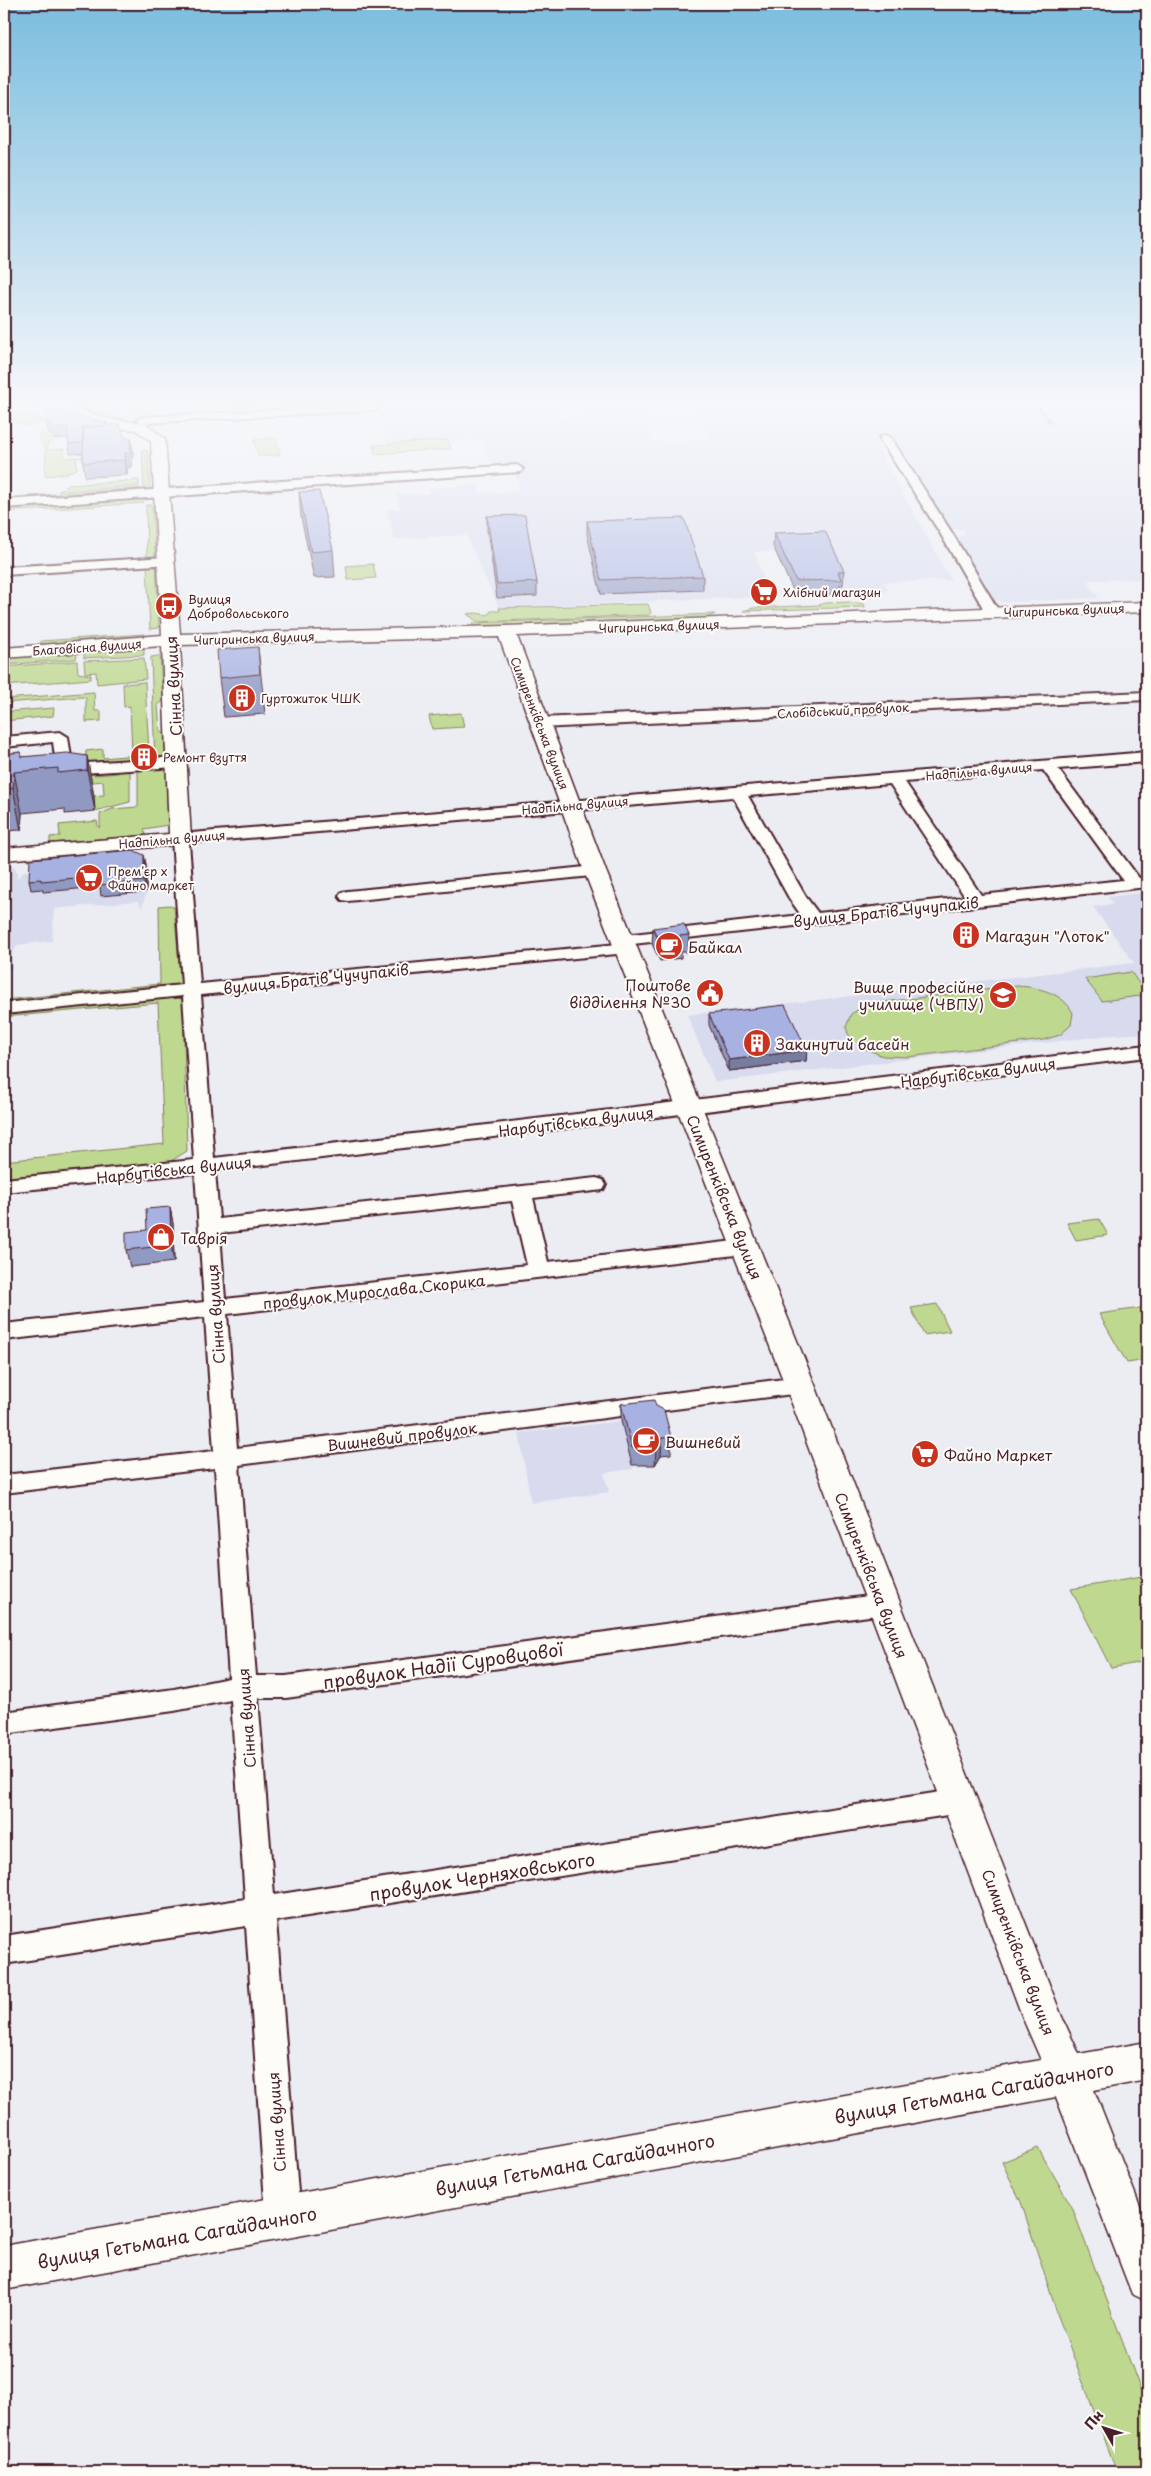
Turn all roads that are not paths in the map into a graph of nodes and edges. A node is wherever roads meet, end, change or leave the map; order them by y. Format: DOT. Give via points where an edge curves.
graph roads {
  1 [pos="163,517"];
  2 [pos="935,517"];
  3 [pos="166,561"];
  4 [pos="4,571"];
  5 [pos="1147,607"];
  6 [pos="993,613"];
  7 [pos="506,632"];
  8 [pos="171,640"];
  9 [pos="4,653"];
  10 [pos="1147,696"];
  11 [pos="539,723"];
  12 [pos="4,742"];
  13 [pos="1147,757"];
  14 [pos="176,762"];
  15 [pos="1047,765"];
  16 [pos="894,778"];
  17 [pos="738,791"];
  18 [pos="571,805"];
  19 [pos="180,839"];
  20 [pos="4,854"];
  21 [pos="595,871"];
  22 [pos="1141,882"];
  23 [pos="348,896"];
  24 [pos="976,901"];
  25 [pos="812,919"];
  26 [pos="626,944"];
  27 [pos="191,990"];
  28 [pos="4,1008"];
  29 [pos="1147,1052"];
  30 [pos="690,1108"];
  31 [pos="204,1165"];
  32 [pos="596,1185"];
  33 [pos="4,1186"];
  34 [pos="521,1193"];
  35 [pos="209,1227"];
  36 [pos="744,1247"];
  37 [pos="539,1272"];
  38 [pos="215,1309"];
  39 [pos="4,1332"];
  40 [pos="800,1385"];
  41 [pos="226,1458"];
  42 [pos="4,1484"];
  43 [pos="883,1604"];
  44 [pos="244,1688"];
  45 [pos="4,1723"];
  46 [pos="960,1801"];
  47 [pos="260,1911"];
  48 [pos="4,1950"];
  49 [pos="1147,2062"];
  50 [pos="1068,2074"];
  51 [pos="283,2217"];
  52 [pos="4,2268"];
  53 [pos="1147,2279"];
  1 -- 3 [label="main road, Сінна вулиця"];
  2 -- 6 [label="street"];
  3 -- 4 [label="street"];
  3 -- 8 [label="main road, Сінна вулиця"];
  5 -- 6 [label="main road, Чигиринська вулиця"];
  6 -- 7 [label="main road, Чигиринська вулиця"];
  7 -- 8 [label="main road, Чигиринська вулиця"];
  7 -- 11 [label="main road, Симиренківська вулиця"];
  8 -- 9 [label="main road, Благовісна вулиця"];
  8 -- 14 [label="main road, Сінна вулиця"];
  10 -- 11 [label="street, Слобідський провулок"];
  11 -- 18 [label="main road, Симиренківська вулиця"];
  12 -- 14 [label="street" via="60,737 67,769"];
  13 -- 15 [label="street, Надпільна вулиця"];
  14 -- 19 [label="main road, Сінна вулиця"];
  15 -- 16 [label="street, Надпільна вулиця"];
  15 -- 22 [label="street"];
  16 -- 17 [label="street, Надпільна вулиця"];
  16 -- 24 [label="street"];
  17 -- 18 [label="street, Надпільна вулиця"];
  17 -- 25 [label="street"];
  18 -- 19 [label="street, Надпільна вулиця"];
  18 -- 21 [label="main road, Симиренківська вулиця"];
  19 -- 20 [label="main road, Надпільна вулиця"];
  19 -- 27 [label="street, Сінна вулиця"];
  21 -- 23 [label="street"];
  21 -- 26 [label="main road, Симиренківська вулиця"];
  22 -- 24 [label="street, вулиця Братів Чучупаків"];
  24 -- 25 [label="street, вулиця Братів Чучупаків"];
  25 -- 26 [label="street, вулиця Братів Чучупаків"];
  26 -- 27 [label="street, вулиця Братів Чучупаків"];
  26 -- 30 [label="main road, Симиренківська вулиця"];
  27 -- 28 [label="street, вулиця Братів Чучупаків"];
  27 -- 31 [label="street, Сінна вулиця"];
  29 -- 30 [label="street, Нарбутівська вулиця"];
  30 -- 31 [label="street, Нарбутівська вулиця"];
  30 -- 36 [label="main road, Симиренківська вулиця"];
  31 -- 33 [label="street, Нарбутівська вулиця"];
  31 -- 35 [label="street, Сінна вулиця"];
  32 -- 34 [label="street"];
  34 -- 35 [label="street"];
  34 -- 37 [label="street"];
  35 -- 38 [label="street, Сінна вулиця"];
  36 -- 37 [label="street, провулок Мирослава Скорика"];
  36 -- 40 [label="main road, Симиренківська вулиця"];
  37 -- 38 [label="street, провулок Мирослава Скорика"];
  38 -- 39 [label="street, провулок Мирослава Скорика"];
  38 -- 41 [label="street, Сінна вулиця"];
  40 -- 41 [label="street, Вишневий провулок"];
  40 -- 43 [label="main road, Симиренківська вулиця"];
  41 -- 42 [label="street, Вишневий провулок"];
  41 -- 44 [label="street, Сінна вулиця"];
  43 -- 44 [label="street, провулок Надії Суровцової" via="286,1687"];
  43 -- 46 [label="main road, Симиренківська вулиця"];
  44 -- 45 [label="street, провулок Надії Суровцової"];
  44 -- 47 [label="street, Сінна вулиця"];
  46 -- 47 [label="street, провулок Черняховського"];
  46 -- 50 [label="main road, Симиренківська вулиця"];
  47 -- 48 [label="street, провулок Черняховського"];
  47 -- 51 [label="street, Сінна вулиця"];
  49 -- 50 [label="main road, вулиця Гетьмана Сагайдачного"];
  50 -- 51 [label="main road, вулиця Гетьмана Сагайдачного"];
  50 -- 53 [label="main road, Симиренківська вулиця"];
  51 -- 52 [label="main road, вулиця Гетьмана Сагайдачного"];
}
